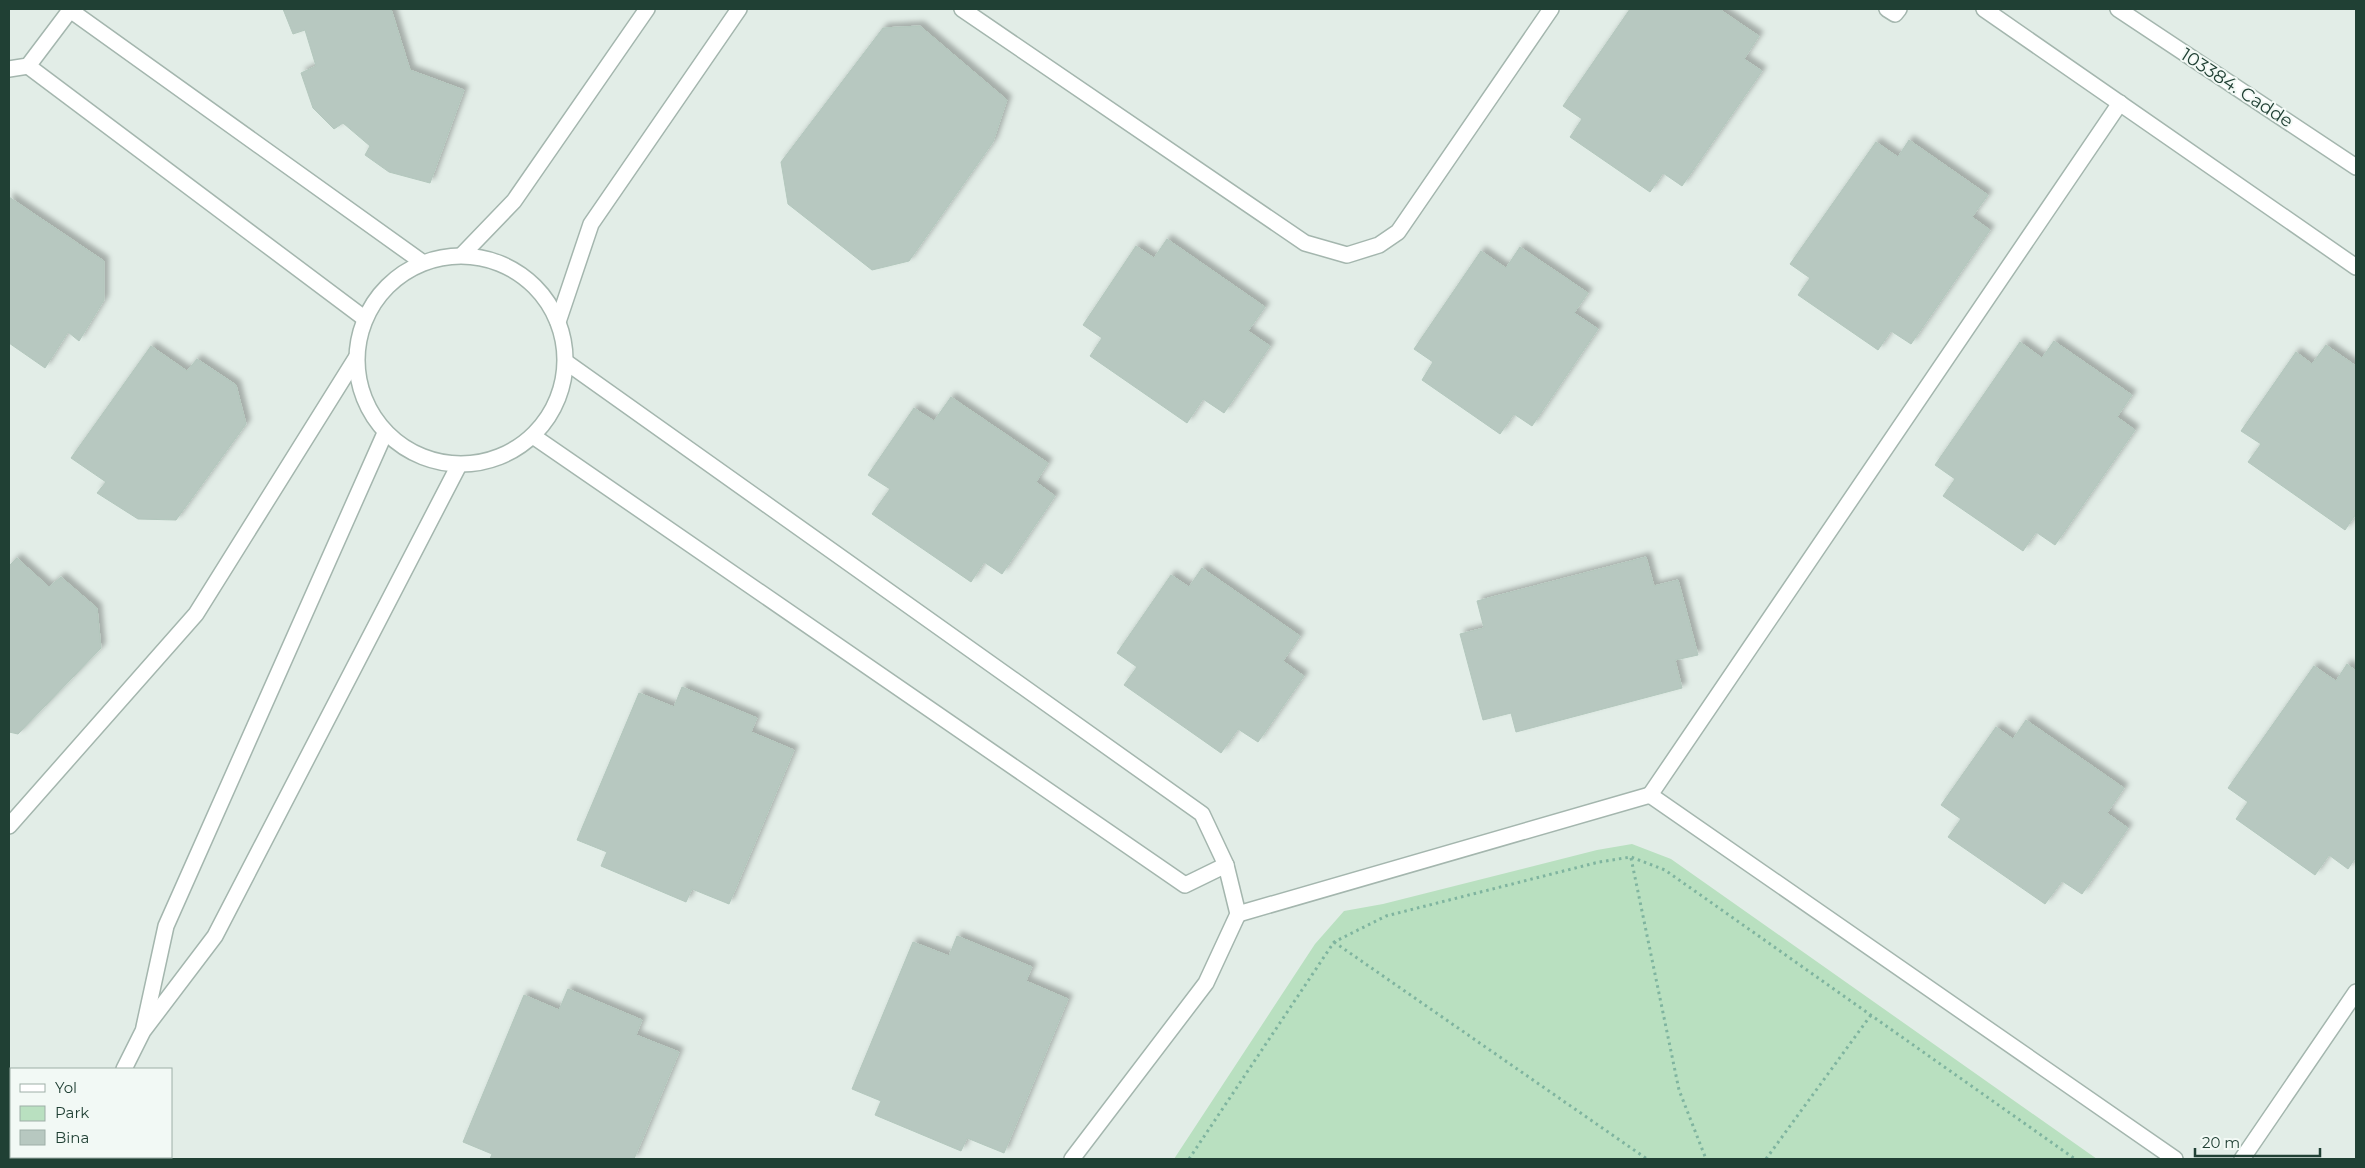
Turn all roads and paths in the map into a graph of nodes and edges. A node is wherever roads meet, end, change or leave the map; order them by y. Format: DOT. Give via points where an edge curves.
graph roads {
  1 [pos="70,9"];
  2 [pos="647,9"];
  3 [pos="739,9"];
  4 [pos="962,9"];
  5 [pos="1551,9"];
  6 [pos="1887,9"];
  7 [pos="1899,9"];
  8 [pos="1984,9"];
  9 [pos="2118,9"];
  10 [pos="28,66"];
  11 [pos="9,69"];
  12 [pos="2120,103"];
  13 [pos="2356,167"];
  14 [pos="462,255"];
  15 [pos="422,262"];
  16 [pos="2356,268"];
  17 [pos="364,318"];
  18 [pos="558,322"];
  19 [pos="356,358"];
  20 [pos="566,362"];
  21 [pos="385,433"];
  22 [pos="533,436"];
  23 [pos="458,465"];
  24 [pos="1650,795"];
  25 [pos="9,826"];
  26 [pos="1631,857"];
  27 [pos="1226,864"];
  28 [pos="1238,914"];
  29 [pos="1334,942"];
  30 [pos="2356,992"];
  31 [pos="1871,1015"];
  32 [pos="143,1031"];
  33 [pos="124,1068"];
  34 [pos="1072,1159"];
  35 [pos="1189,1159"];
  36 [pos="1646,1159"];
  37 [pos="1706,1159"];
  38 [pos="1766,1159"];
  39 [pos="2075,1159"];
  40 [pos="2175,1159"];
  41 [pos="2242,1159"];
  1 -- 10 [label="street"];
  1 -- 15 [label="street"];
  2 -- 14 [label="street" via="514,201"];
  3 -- 18 [label="street" via="591,224"];
  4 -- 5 [label="street" via="1305,243 1347,255 1379,245 1398,232"];
  6 -- 7 [label="street" via="1895,14"];
  8 -- 12 [label="street"];
  9 -- 13 [label="street, 103384. Cadde"];
  10 -- 11 [label="street"];
  10 -- 17 [label="street"];
  12 -- 16 [label="street"];
  12 -- 24 [label="street"];
  14 -- 15 [label="street"];
  14 -- 18 [label="street" via="503,264 516,273 536,288"];
  15 -- 17 [label="street" via="388,284"];
  17 -- 19 [label="street"];
  18 -- 20 [label="street"];
  19 -- 21 [label="street" via="363,398"];
  19 -- 25 [label="street" via="196,614"];
  20 -- 22 [label="street" via="556,403"];
  20 -- 27 [label="street" via="1202,814"];
  21 -- 23 [label="street" via="418,456"];
  21 -- 32 [label="street" via="166,926"];
  22 -- 23 [label="street" via="499,458"];
  22 -- 27 [label="street" via="1185,885"];
  23 -- 32 [label="street" via="215,936"];
  24 -- 28 [label="street"];
  24 -- 40 [label="street"];
  26 -- 29 [label="path" via="1599,862 1386,916"];
  26 -- 31 [label="path" via="1665,870"];
  26 -- 37 [label="path" via="1679,1090"];
  27 -- 28 [label="street"];
  28 -- 34 [label="street" via="1206,983"];
  29 -- 35 [label="path"];
  29 -- 36 [label="path"];
  30 -- 41 [label="street"];
  31 -- 38 [label="path"];
  31 -- 39 [label="path"];
  32 -- 33 [label="street"];
}
